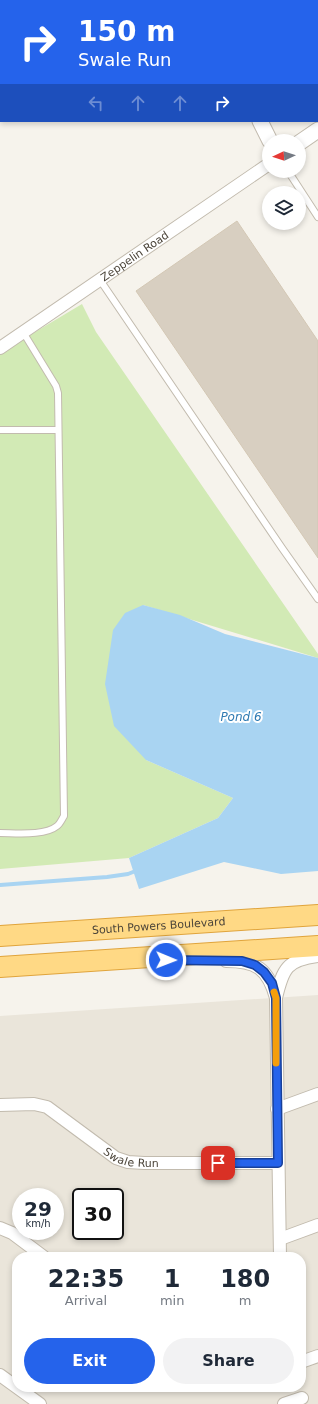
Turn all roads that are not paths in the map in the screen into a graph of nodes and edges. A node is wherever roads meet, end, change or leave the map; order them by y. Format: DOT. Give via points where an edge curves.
graph roads {
  1 [pos="260,122"];
  2 [pos="318,130"];
  3 [pos="266,134"];
  4 [pos="306,138"];
  5 [pos="262,169"];
  6 [pos="293,178"];
  7 [pos="318,217"];
  8 [pos="100,280"];
  9 [pos="23,332"];
  10 [pos="0,348"];
  11 [pos="0,430"];
  12 [pos="58,430"];
  13 [pos="318,598"];
  14 [pos="0,833"];
  15 [pos="318,915"];
  16 [pos="0,936"];
  17 [pos="318,946"];
  18 [pos="318,956"];
  19 [pos="121,959"];
  20 [pos="0,967"];
  21 [pos="276,998"];
  22 [pos="318,1094"];
  23 [pos="0,1105"];
  24 [pos="277,1109"];
  25 [pos="278,1163"];
  26 [pos="318,1225"];
  27 [pos="0,1228"];
  28 [pos="280,1239"];
  29 [pos="37,1252"];
  30 [pos="280,1252"];
  31 [pos="318,1356"];
  32 [pos="306,1360"];
  33 [pos="0,1375"];
  34 [pos="12,1384"];
  35 [pos="23,1392"];
  36 [pos="301,1396"];
  37 [pos="40,1404"];
  38 [pos="284,1404"];
  1 -- 3 [label="street"];
  2 -- 4 [label="street"];
  5 -- 8 [label="street, Zeppelin Road"];
  6 -- 7 [label="lane"];
  8 -- 9 [label="street, Zeppelin Road"];
  8 -- 13 [label="lane"];
  9 -- 10 [label="street, Zeppelin Road"];
  9 -- 12 [label="lane" via="56,386"];
  11 -- 12 [label="lane"];
  12 -- 14 [label="lane" via="64,816 59,825 51,830"];
  15 -- 16 [label="highway, South Powers Boulevard"];
  17 -- 19 [label="highway"];
  18 -- 21 [label="street" via="303,958 286,970"];
  19 -- 20 [label="highway"];
  19 -- 21 [label="street" via="242,961 255,965 264,972 272,983"];
  21 -- 24 [label="street"];
  22 -- 24 [label="street"];
  23 -- 25 [label="street, Swale Run" via="34,1104 47,1107 104,1150 128,1162"];
  24 -- 25 [label="street"];
  25 -- 28 [label="street"];
  26 -- 28 [label="street"];
  27 -- 29 [label="street" via="12,1233"];
  28 -- 30 [label="street"];
  31 -- 32 [label="street"];
  33 -- 34 [label="street"];
  35 -- 37 [label="street"];
  36 -- 38 [label="street"];
}
